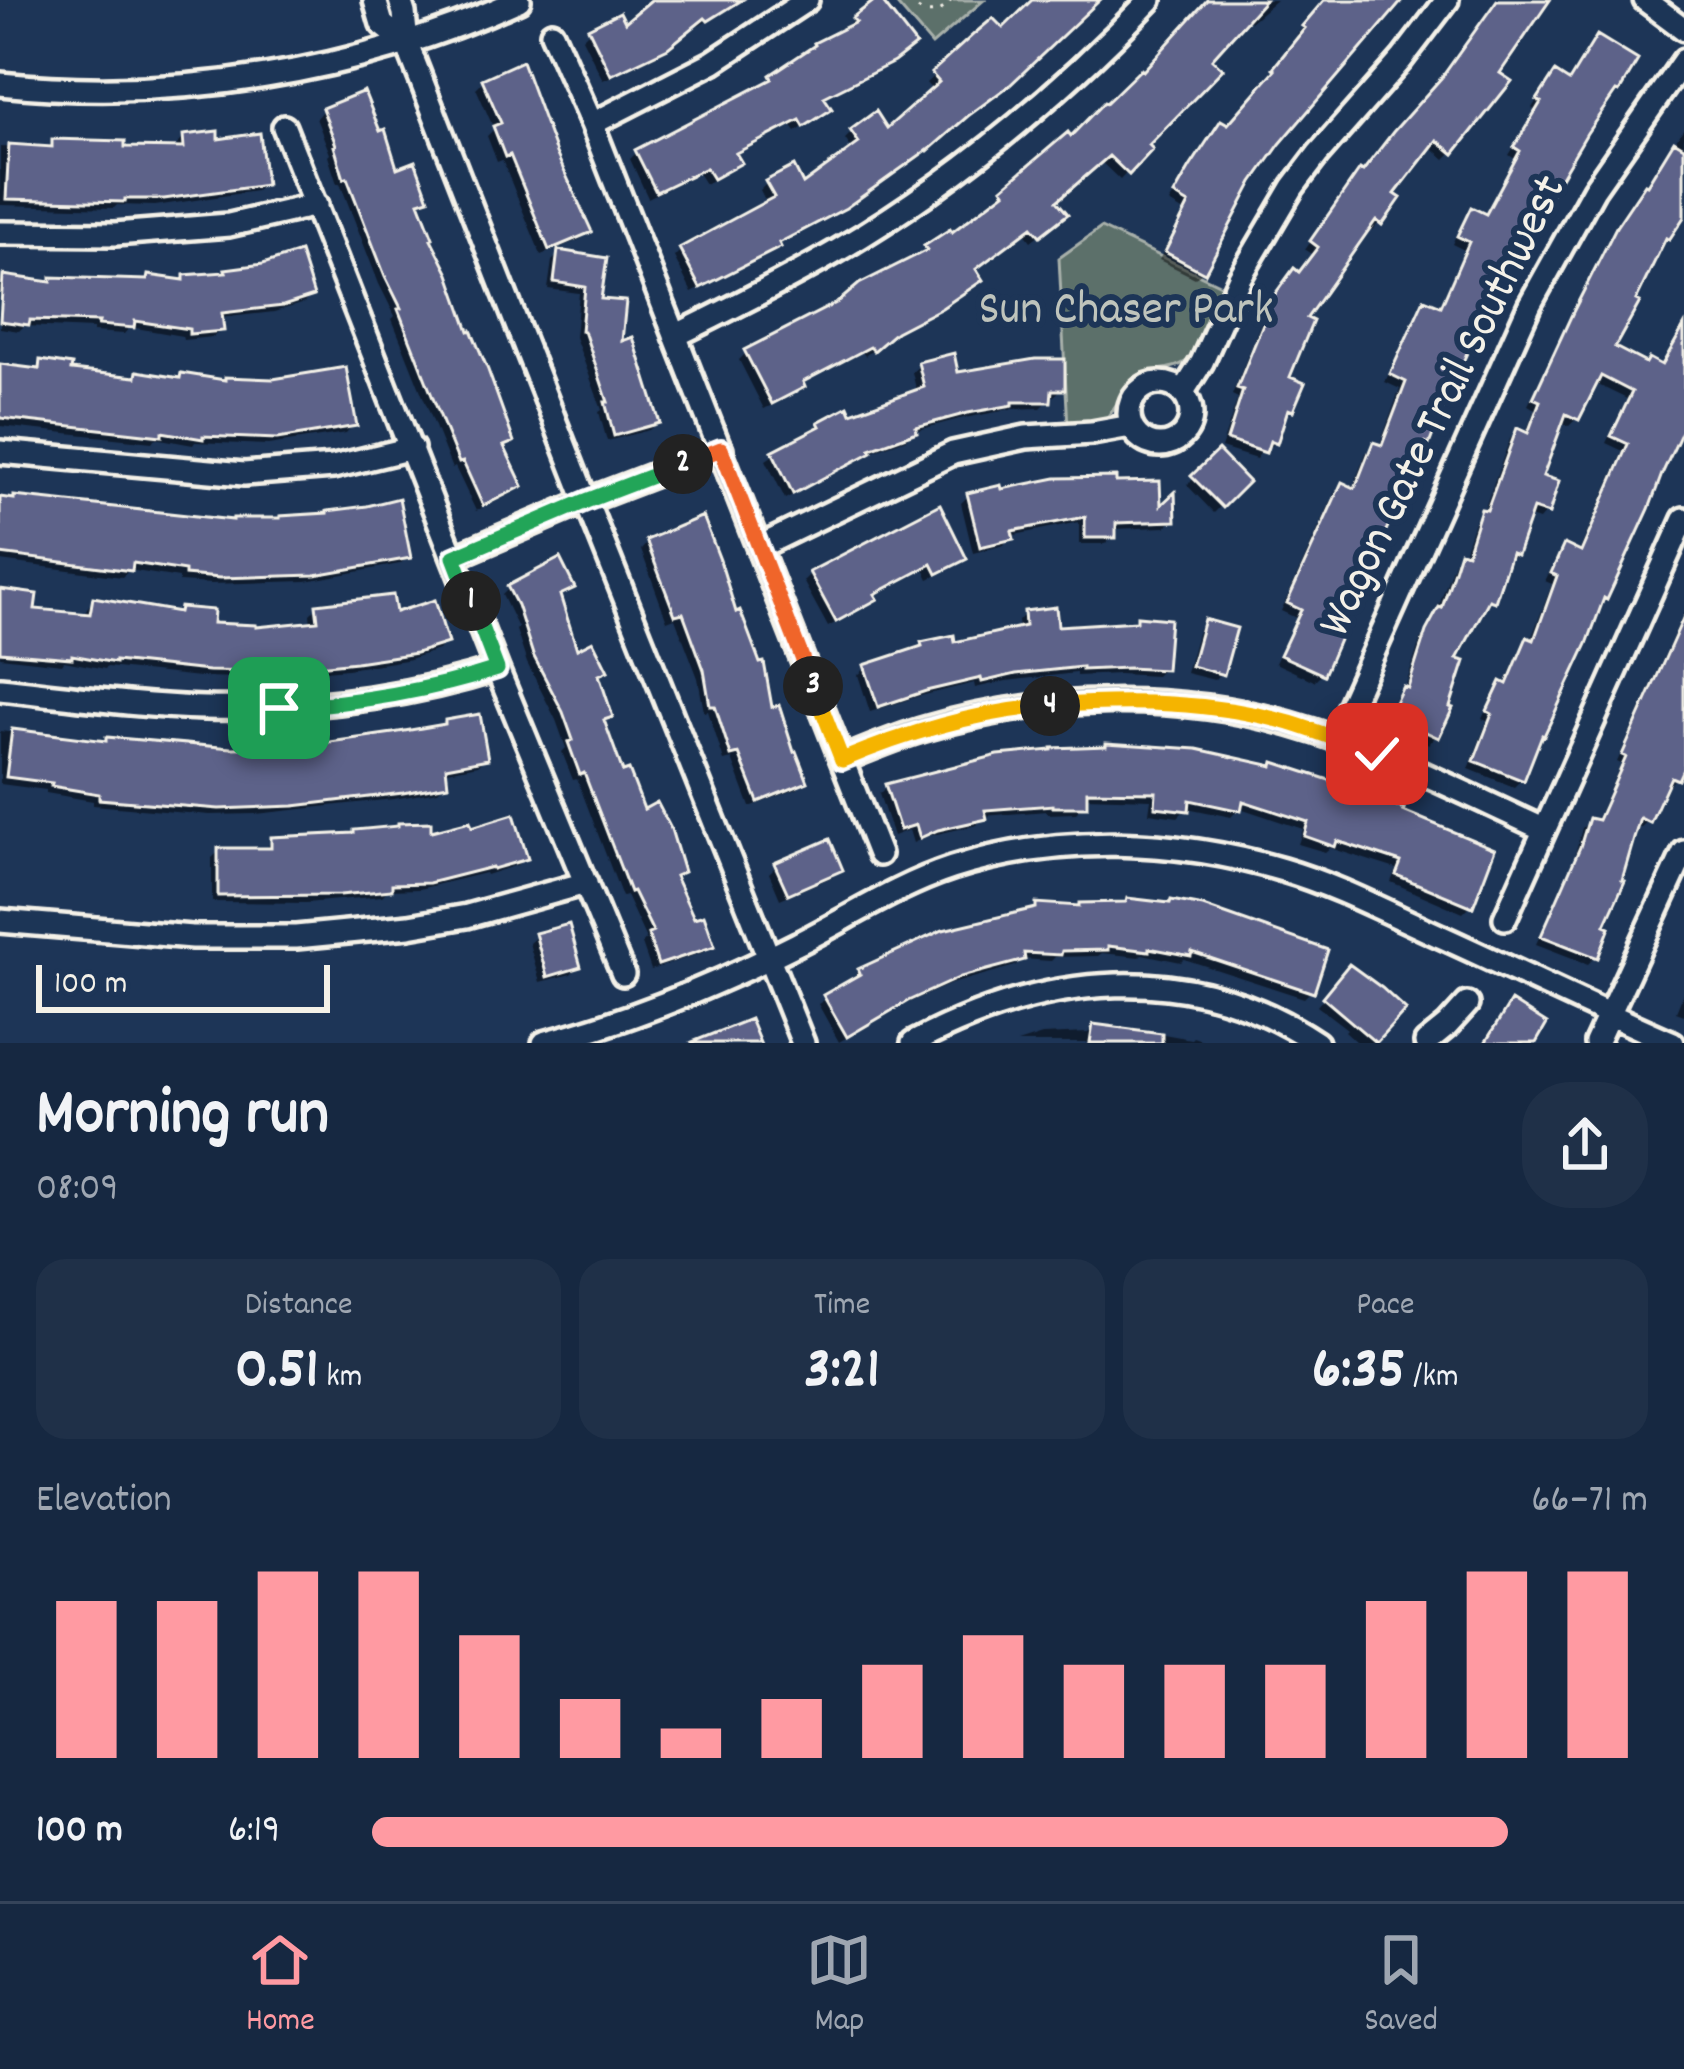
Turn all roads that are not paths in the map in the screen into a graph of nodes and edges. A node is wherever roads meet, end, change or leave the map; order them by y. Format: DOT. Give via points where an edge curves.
graph roads {
  1 [pos="375,0"];
  2 [pos="400,0"];
  3 [pos="520,0"];
  4 [pos="807,0"];
  5 [pos="1150,0"];
  6 [pos="1447,0"];
  7 [pos="1646,0"];
  8 [pos="1684,29"];
  9 [pos="552,34"];
  10 [pos="407,44"];
  11 [pos="1684,60"];
  12 [pos="0,84"];
  13 [pos="592,124"];
  14 [pos="284,127"];
  15 [pos="316,206"];
  16 [pos="0,232"];
  17 [pos="675,336"];
  18 [pos="1183,392"];
  19 [pos="1131,426"];
  20 [pos="412,448"];
  21 [pos="721,449"];
  22 [pos="0,452"];
  23 [pos="586,501"];
  24 [pos="1684,519"];
  25 [pos="759,548"];
  26 [pos="454,557"];
  27 [pos="497,669"];
  28 [pos="0,688"];
  29 [pos="1335,739"];
  30 [pos="842,760"];
  31 [pos="1543,829"];
  32 [pos="1684,852"];
  33 [pos="880,854"];
  34 [pos="586,883"];
  35 [pos="1505,918"];
  36 [pos="0,921"];
  37 [pos="768,958"];
  38 [pos="623,974"];
  39 [pos="1467,1004"];
  40 [pos="1610,1015"];
  41 [pos="544,1043"];
  42 [pos="803,1043"];
  43 [pos="913,1043"];
  44 [pos="1317,1043"];
  45 [pos="1426,1043"];
  46 [pos="1596,1043"];
  47 [pos="1673,1043"];
  1 -- 10 [label="street" via="382,24"];
  2 -- 10 [label="street"];
  3 -- 10 [label="street"];
  4 -- 13 [label="street" via="713,62"];
  5 -- 17 [label="street" via="1026,118 933,188 841,249"];
  6 -- 18 [label="street" via="1293,188"];
  7 -- 8 [label="street"];
  9 -- 13 [label="street"];
  10 -- 12 [label="street" via="205,84"];
  10 -- 23 [label="street"];
  11 -- 29 [label="street, Wagon Gate Trail Southwest" via="1594,189 1530,304"];
  13 -- 17 [label="street"];
  14 -- 15 [label="street"];
  15 -- 16 [label="street" via="229,225"];
  15 -- 20 [label="street"];
  17 -- 21 [label="street"];
  18 -- 19 [label="street" via="1168,383 1143,388 1130,406"];
  18 -- 19 [label="street" via="1191,420 1173,443 1144,441"];
  19 -- 25 [label="street" via="953,453"];
  20 -- 22 [label="street" via="333,467 244,474"];
  20 -- 26 [label="street"];
  21 -- 23 [label="street"];
  21 -- 25 [label="street"];
  23 -- 26 [label="street"];
  23 -- 37 [label="street"];
  24 -- 31 [label="street"];
  25 -- 30 [label="street"];
  26 -- 27 [label="street"];
  27 -- 28 [label="street" via="356,701 279,708"];
  27 -- 34 [label="street"];
  29 -- 30 [label="street" via="1245,714 1110,701 964,719"];
  29 -- 31 [label="street"];
  30 -- 33 [label="street"];
  31 -- 35 [label="street"];
  32 -- 40 [label="street"];
  34 -- 36 [label="street" via="467,916 296,937"];
  34 -- 38 [label="street"];
  37 -- 40 [label="street" via="951,868 1072,844 1128,844 1286,871"];
  37 -- 41 [label="street" via="643,1012"];
  37 -- 42 [label="street"];
  39 -- 45 [label="street"];
  40 -- 46 [label="street"];
  40 -- 47 [label="street"];
  43 -- 44 [label="street" via="1030,995 1116,985 1216,996"];
}
